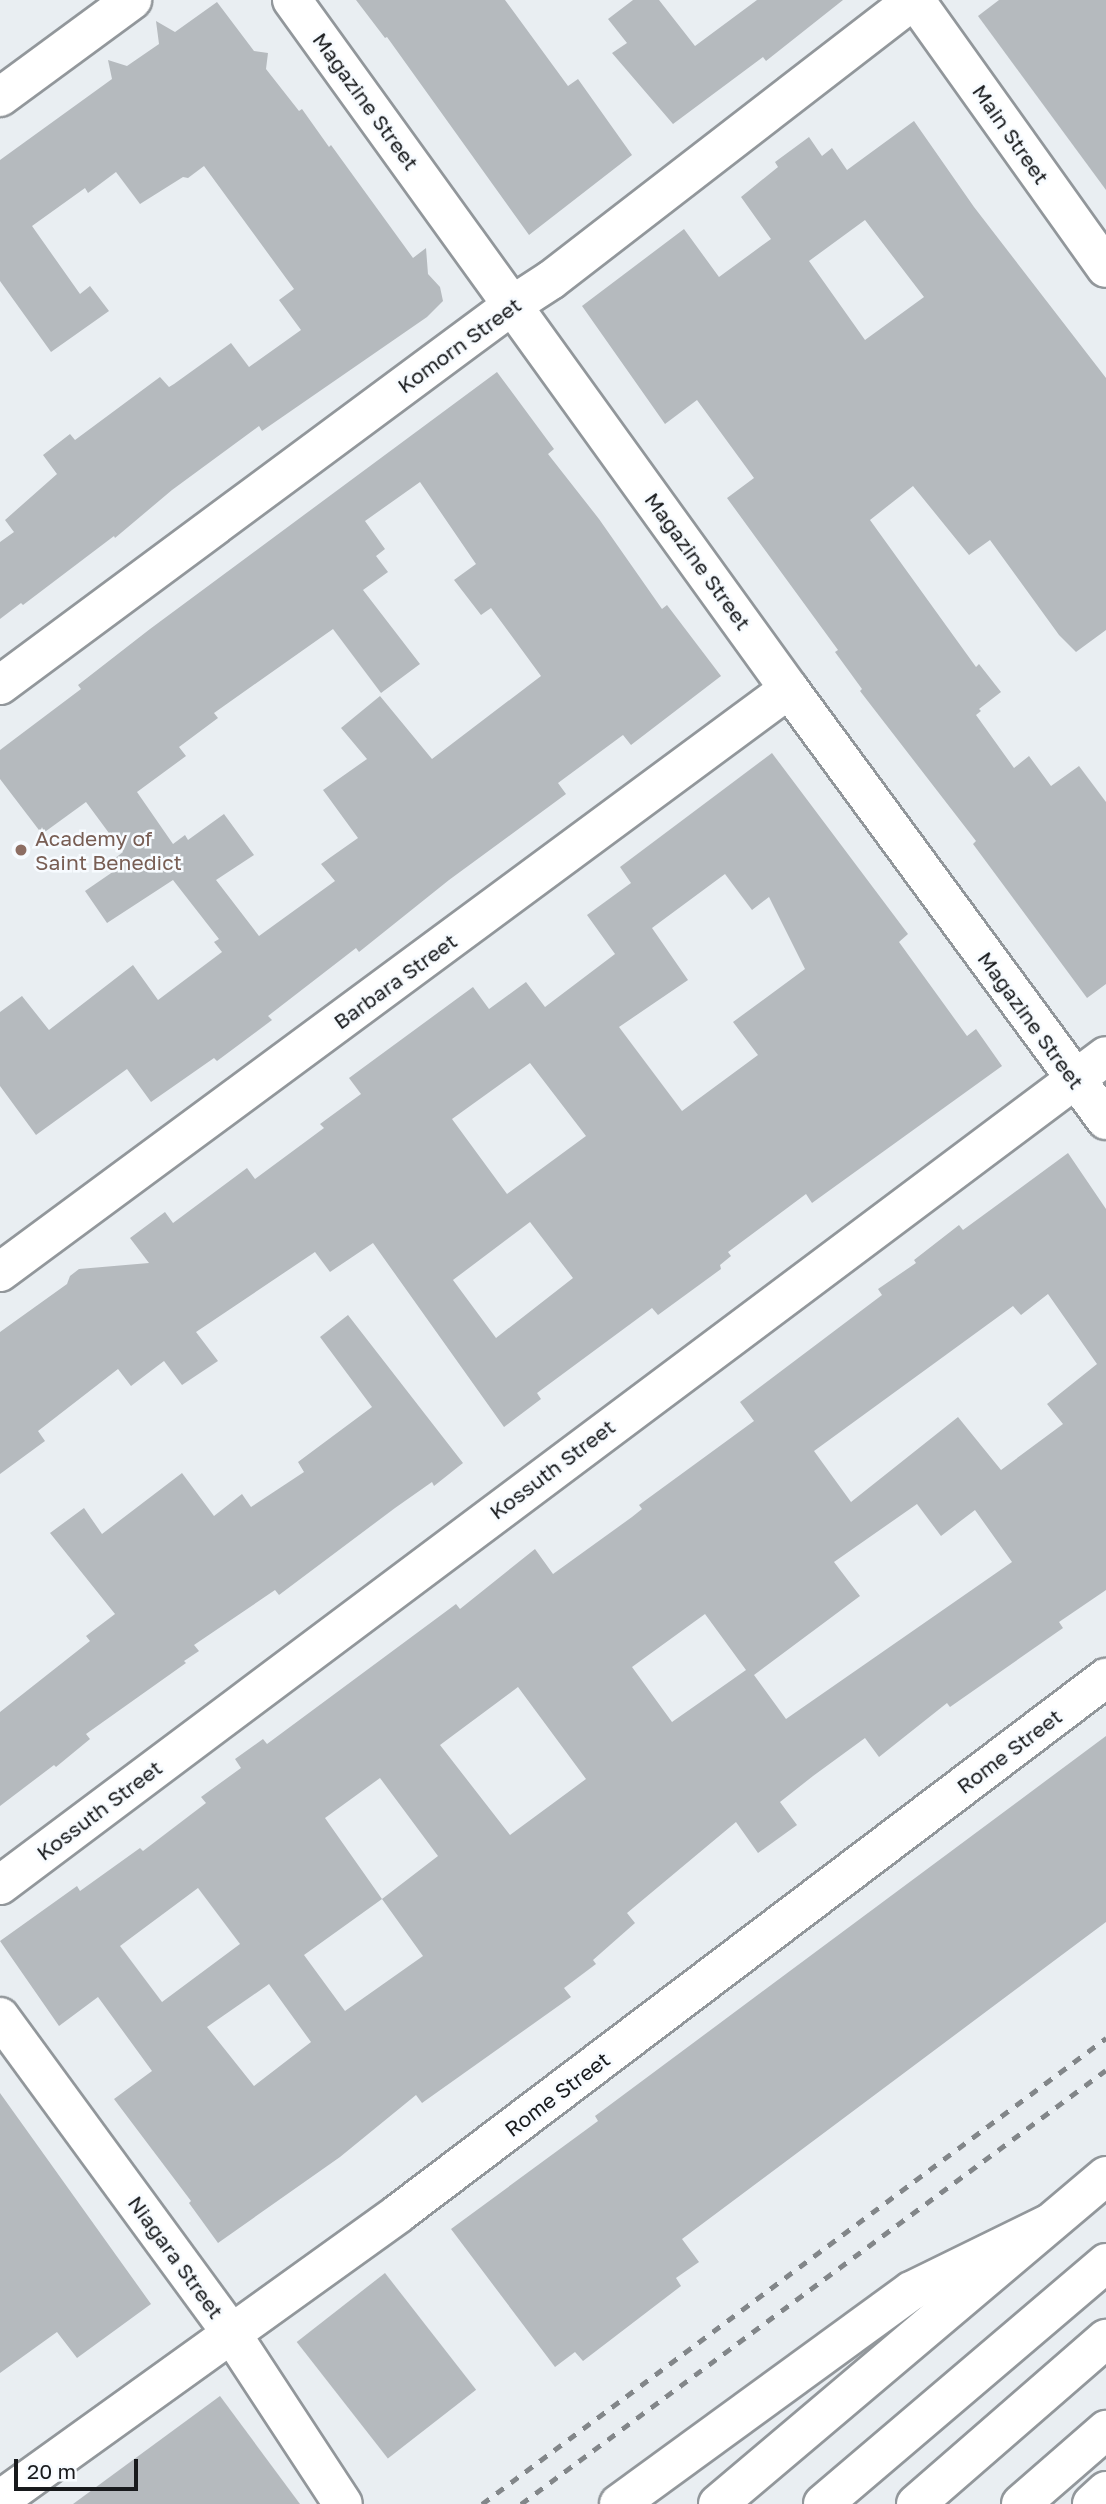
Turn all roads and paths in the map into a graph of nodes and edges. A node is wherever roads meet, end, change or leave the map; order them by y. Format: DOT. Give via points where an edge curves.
graph roads {
  1 [pos="132,0"];
  2 [pos="292,0"];
  3 [pos="914,0"];
  4 [pos="0,97"];
  5 [pos="1106,268"];
  6 [pos="514,304"];
  7 [pos="0,685"];
  8 [pos="789,690"];
  9 [pos="1106,1056"];
  10 [pos="1073,1077"];
  11 [pos="1106,1121"];
  12 [pos="0,1272"];
  13 [pos="1106,1678"];
  14 [pos="0,1885"];
  15 [pos="0,2017"];
  16 [pos="1106,2176"];
  17 [pos="1048,2224"];
  18 [pos="1106,2263"];
  19 [pos="231,2333"];
  20 [pos="1106,2339"];
  21 [pos="1106,2430"];
  22 [pos="1106,2491"];
  23 [pos="0,2500"];
  24 [pos="343,2504"];
  25 [pos="619,2504"];
  26 [pos="718,2504"];
  27 [pos="823,2504"];
  28 [pos="916,2504"];
  29 [pos="1021,2504"];
  30 [pos="1092,2504"];
  1 -- 4 [label="main road"];
  2 -- 6 [label="main road, Magazine Street"];
  3 -- 5 [label="main road, Main Street"];
  3 -- 6 [label="main road, Komorn Street"];
  6 -- 7 [label="main road, Komorn Street"];
  6 -- 8 [label="main road, Magazine Street"];
  8 -- 10 [label="main road, Magazine Street"];
  8 -- 12 [label="main road, Barbara Street"];
  9 -- 10 [label="main road, Kossuth Street"];
  10 -- 11 [label="main road, Magazine Street"];
  10 -- 14 [label="main road, Kossuth Street"];
  13 -- 19 [label="main road, Rome Street" via="399,2213"];
  15 -- 19 [label="main road, Niagara Street"];
  16 -- 17 [label="main road"];
  17 -- 25 [label="main road" via="911,2291"];
  17 -- 26 [label="main road"];
  18 -- 27 [label="main road"];
  19 -- 23 [label="main road, Rome Street"];
  19 -- 24 [label="main road, Niagara Street"];
  20 -- 28 [label="main road"];
  21 -- 29 [label="main road"];
  22 -- 30 [label="main road"];
}
